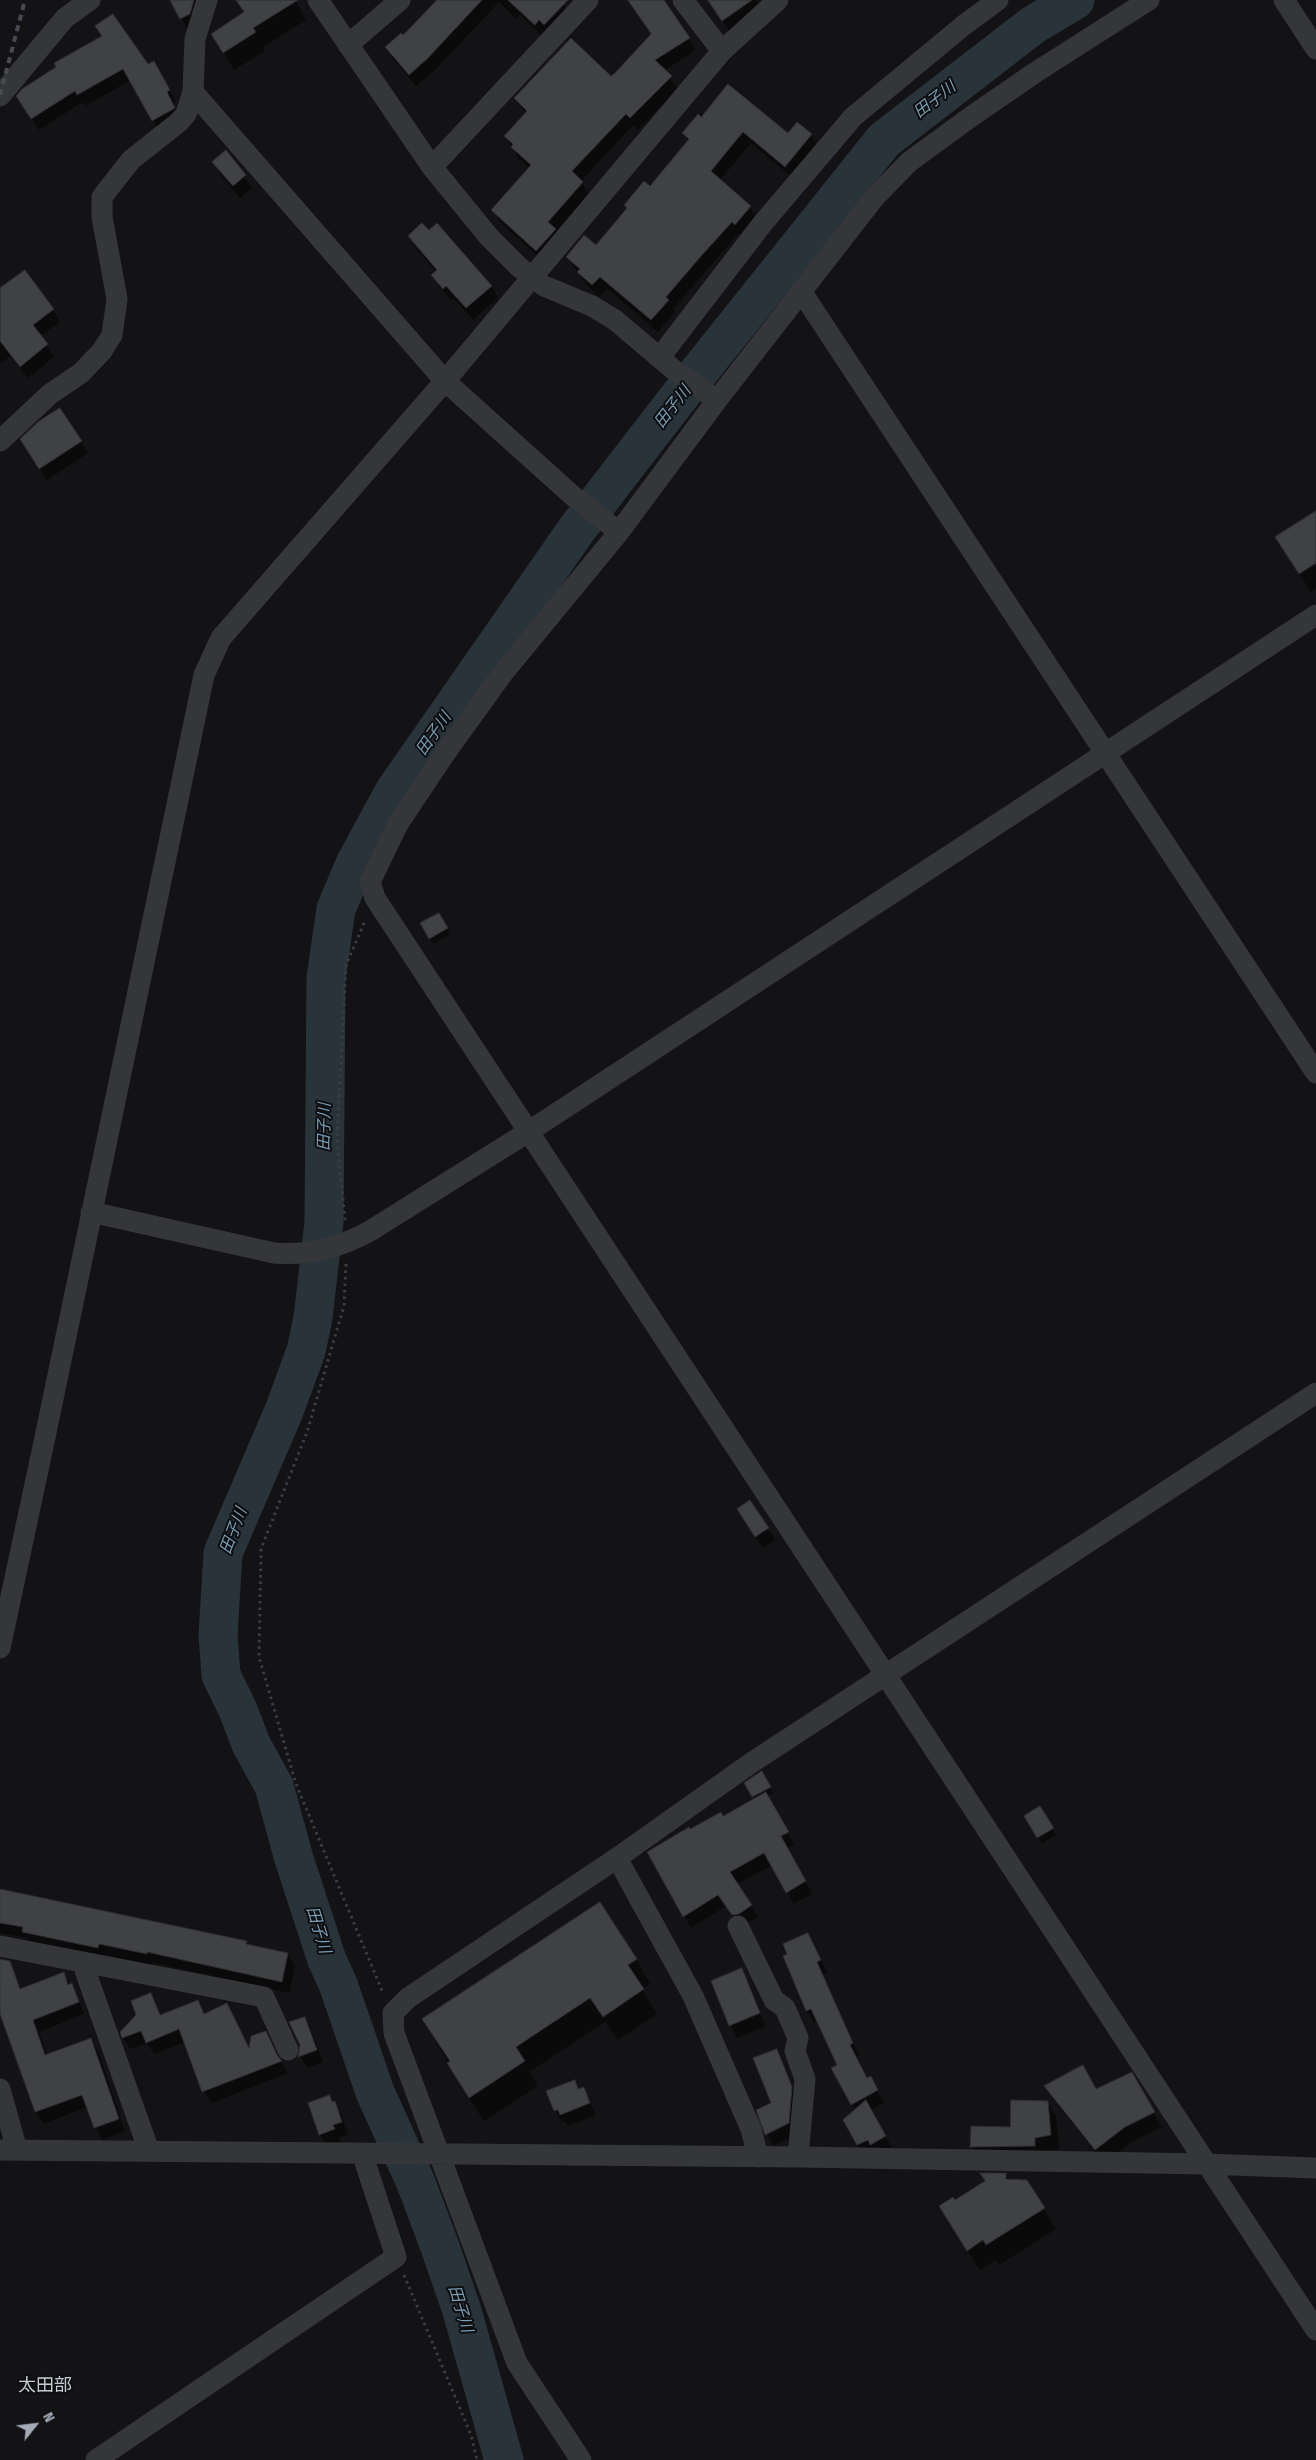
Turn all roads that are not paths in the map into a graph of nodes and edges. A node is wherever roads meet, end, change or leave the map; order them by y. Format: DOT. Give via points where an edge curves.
graph roads {
  1 [pos="90,0"];
  2 [pos="208,0"];
  3 [pos="318,0"];
  4 [pos="400,0"];
  5 [pos="588,0"];
  6 [pos="683,0"];
  7 [pos="778,0"];
  8 [pos="998,0"];
  9 [pos="1149,0"];
  10 [pos="1284,0"];
  11 [pos="348,45"];
  12 [pos="1316,49"];
  13 [pos="722,51"];
  14 [pos="193,92"];
  15 [pos="0,96"];
  16 [pos="432,167"];
  17 [pos="532,277"];
  18 [pos="801,291"];
  19 [pos="667,363"];
  20 [pos="445,381"];
  21 [pos="711,396"];
  22 [pos="0,441"];
  23 [pos="613,527"];
  24 [pos="1316,614"];
  25 [pos="1103,752"];
  26 [pos="1316,1074"];
  27 [pos="528,1132"];
  28 [pos="91,1212"];
  29 [pos="1316,1393"];
  30 [pos="0,1648"];
  31 [pos="886,1674"];
  32 [pos="617,1858"];
  33 [pos="738,1926"];
  34 [pos="0,1946"];
  35 [pos="82,1962"];
  36 [pos="288,2050"];
  37 [pos="0,2089"];
  38 [pos="9,2150"];
  39 [pos="149,2151"];
  40 [pos="431,2152"];
  41 [pos="370,2153"];
  42 [pos="758,2157"];
  43 [pos="800,2157"];
  44 [pos="1206,2164"];
  45 [pos="1316,2168"];
  46 [pos="1316,2330"];
  47 [pos="96,2460"];
  48 [pos="581,2460"];
  1 -- 15 [label="street" via="65,18"];
  2 -- 14 [label="street" via="195,39"];
  3 -- 11 [label="street"];
  4 -- 11 [label="street"];
  5 -- 16 [label="street"];
  6 -- 13 [label="street"];
  7 -- 13 [label="street"];
  8 -- 19 [label="street" via="853,117 763,224"];
  9 -- 18 [label="street" via="1036,72 910,162 874,198"];
  10 -- 12 [label="street"];
  11 -- 16 [label="street"];
  13 -- 17 [label="street"];
  14 -- 20 [label="street"];
  14 -- 22 [label="street" via="186,114 131,160 102,197 102,217 117,299 112,335 81,373 50,394"];
  16 -- 17 [label="street" via="489,237"];
  17 -- 19 [label="street" via="615,320"];
  17 -- 20 [label="street"];
  18 -- 21 [label="street"];
  18 -- 25 [label="street"];
  19 -- 21 [label="street"];
  20 -- 23 [label="street" via="573,496"];
  20 -- 28 [label="street" via="221,638 204,675"];
  21 -- 23 [label="street"];
  23 -- 27 [label="street" via="446,752 398,824 370,882 375,898"];
  24 -- 25 [label="street"];
  25 -- 26 [label="street"];
  25 -- 27 [label="street"];
  27 -- 28 [label="street" via="370,1231 344,1244 292,1254 274,1253"];
  27 -- 31 [label="street"];
  28 -- 30 [label="street"];
  29 -- 31 [label="street"];
  31 -- 32 [label="street" via="751,1763"];
  31 -- 44 [label="street"];
  32 -- 40 [label="street" via="408,1998 393,2014 394,2033"];
  32 -- 42 [label="street" via="693,1996 751,2129"];
  33 -- 43 [label="street" via="774,2000 785,2008 798,2038 795,2052 805,2079"];
  34 -- 35 [label="street"];
  35 -- 36 [label="street" via="264,1997"];
  35 -- 39 [label="street"];
  37 -- 38 [label="street"];
  38 -- 39 [label="street"];
  39 -- 41 [label="street"];
  40 -- 41 [label="street"];
  40 -- 42 [label="street"];
  40 -- 48 [label="street" via="516,2363"];
  41 -- 47 [label="street" via="396,2257"];
  42 -- 43 [label="street"];
  43 -- 44 [label="street"];
  44 -- 45 [label="street"];
  44 -- 46 [label="street"];
}
